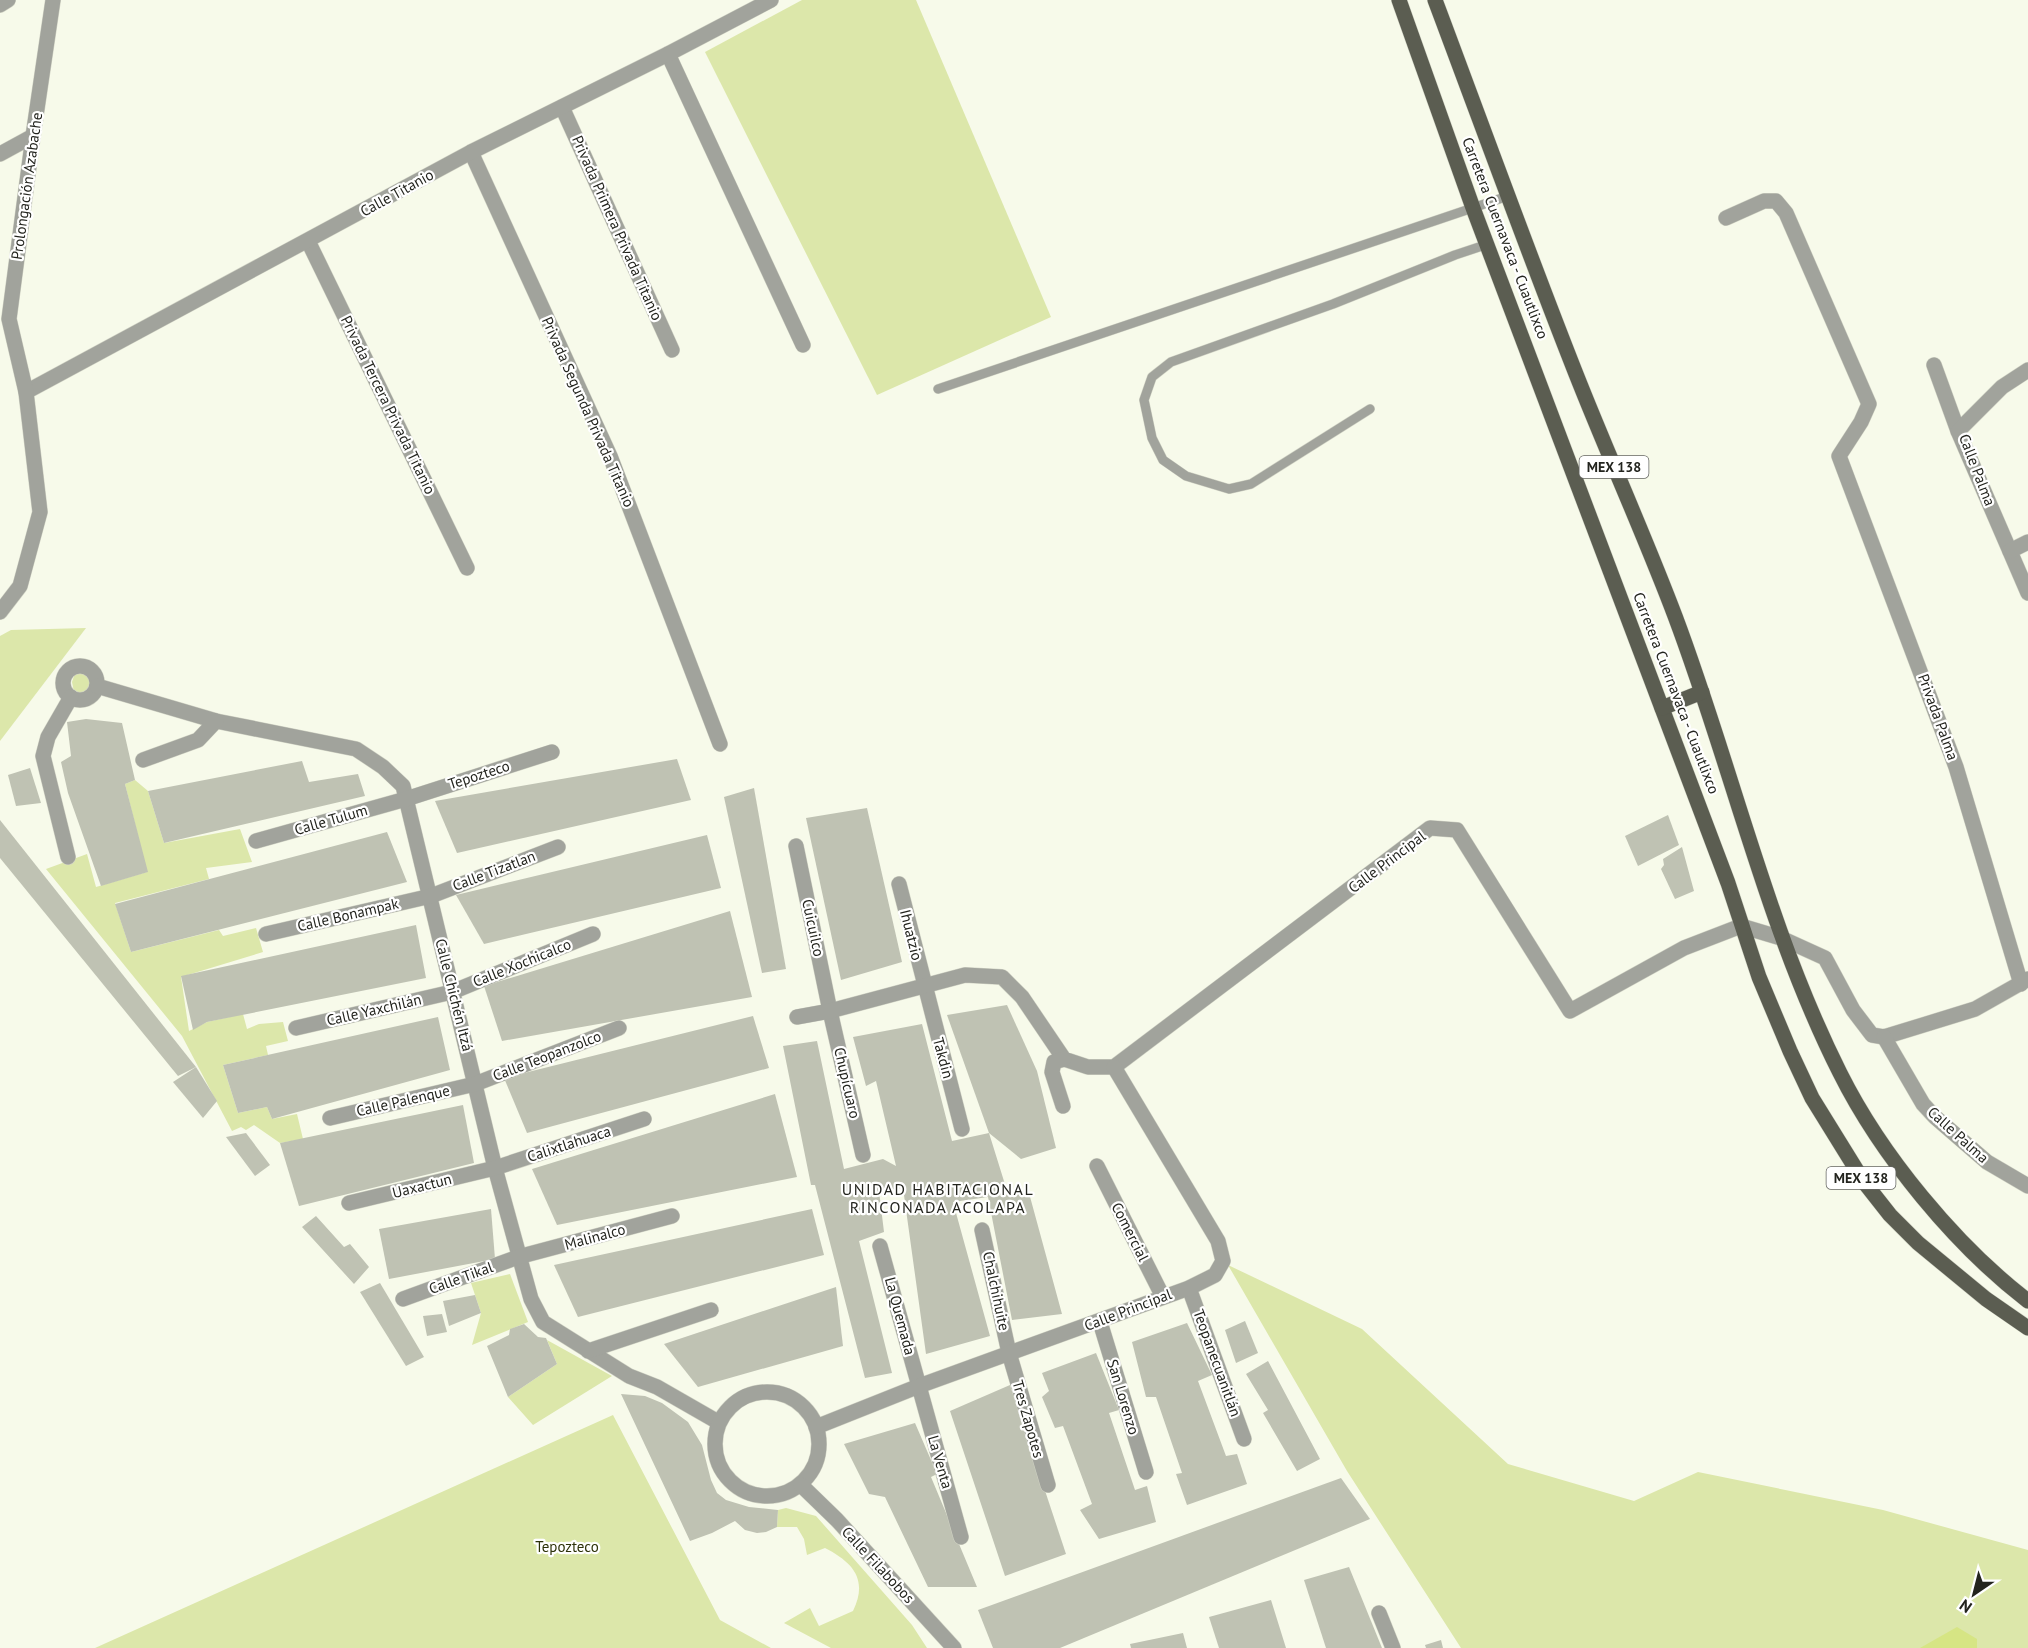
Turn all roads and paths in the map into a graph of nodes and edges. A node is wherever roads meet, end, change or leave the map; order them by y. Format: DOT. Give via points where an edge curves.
graph roads {
  1 [pos="9,0"];
  2 [pos="53,0"];
  3 [pos="771,0"];
  4 [pos="1399,0"];
  5 [pos="1436,0"];
  6 [pos="0,5"];
  7 [pos="668,54"];
  8 [pos="562,107"];
  9 [pos="33,136"];
  10 [pos="471,152"];
  11 [pos="0,154"];
  12 [pos="1508,196"];
  13 [pos="1473,208"];
  14 [pos="1726,218"];
  15 [pos="308,241"];
  16 [pos="1488,244"];
  17 [pos="5,320"];
  18 [pos="803,345"];
  19 [pos="672,350"];
  20 [pos="1934,365"];
  21 [pos="2028,370"];
  22 [pos="938,389"];
  23 [pos="26,392"];
  24 [pos="1370,409"];
  25 [pos="1958,431"];
  26 [pos="2028,542"];
  27 [pos="2010,551"];
  28 [pos="467,568"];
  29 [pos="2028,593"];
  30 [pos="0,612"];
  31 [pos="97,686"];
  32 [pos="1702,692"];
  33 [pos="71,697"];
  34 [pos="1662,708"];
  35 [pos="216,721"];
  36 [pos="720,744"];
  37 [pos="552,752"];
  38 [pos="143,760"];
  39 [pos="406,799"];
  40 [pos="256,841"];
  41 [pos="796,846"];
  42 [pos="558,847"];
  43 [pos="68,857"];
  44 [pos="899,884"];
  45 [pos="431,896"];
  46 [pos="1741,926"];
  47 [pos="266,934"];
  48 [pos="593,934"];
  49 [pos="1781,938"];
  50 [pos="2024,982"];
  51 [pos="924,987"];
  52 [pos="452,992"];
  53 [pos="830,1011"];
  54 [pos="797,1017"];
  55 [pos="296,1028"];
  56 [pos="619,1028"];
  57 [pos="1878,1036"];
  58 [pos="1064,1059"];
  59 [pos="1114,1067"];
  60 [pos="475,1084"];
  61 [pos="1063,1106"];
  62 [pos="330,1118"];
  63 [pos="644,1119"];
  64 [pos="962,1129"];
  65 [pos="863,1155"];
  66 [pos="1097,1166"];
  67 [pos="495,1168"];
  68 [pos="2028,1186"];
  69 [pos="350,1203"];
  70 [pos="672,1216"];
  71 [pos="982,1230"];
  72 [pos="880,1246"];
  73 [pos="518,1257"];
  74 [pos="1189,1288"];
  75 [pos="1163,1297"];
  76 [pos="404,1299"];
  77 [pos="2028,1301"];
  78 [pos="711,1310"];
  79 [pos="1100,1322"];
  80 [pos="2028,1328"];
  81 [pos="588,1351"];
  82 [pos="1009,1353"];
  83 [pos="919,1386"];
  84 [pos="718,1422"];
  85 [pos="816,1427"];
  86 [pos="1244,1439"];
  87 [pos="1146,1472"];
  88 [pos="801,1485"];
  89 [pos="1048,1485"];
  90 [pos="961,1537"];
  91 [pos="1379,1613"];
  92 [pos="954,1648"];
  93 [pos="1393,1648"];
  1 -- 6 [label="street"];
  2 -- 9 [label="street, Prolongación Azabache"];
  3 -- 7 [label="street, Calle Titanio"];
  4 -- 13 [label="main road, Carretera Cuernavaca - Cuautlixco / MEX 138"];
  5 -- 12 [label="main road, Carretera Cuernavaca - Cuautlixco / MEX 138"];
  7 -- 8 [label="street, Calle Titanio"];
  7 -- 18 [label="street"];
  8 -- 10 [label="street, Calle Titanio"];
  8 -- 19 [label="street, Privada Primera Privada Titanio"];
  9 -- 11 [label="street"];
  9 -- 17 [label="street, Prolongación Azabache"];
  10 -- 15 [label="street, Calle Titanio"];
  10 -- 36 [label="street, Privada Segunda Privada Titanio" via="610,456"];
  12 -- 13 [label="lane"];
  12 -- 32 [label="main road, Carretera Cuernavaca - Cuautlixco / MEX 138"];
  13 -- 16 [label="main road, Carretera Cuernavaca - Cuautlixco / MEX 138"];
  13 -- 22 [label="lane"];
  14 -- 50 [label="street, Privada Palma" via="1764,201 1776,201 1785,213 1869,404 1839,456 1956,767"];
  15 -- 23 [label="street, Calle Titanio"];
  15 -- 28 [label="street, Privada Tercera Privada Titanio"];
  16 -- 24 [label="lane" via="1171,362 1152,377 1144,400 1152,438 1162,460 1186,476 1229,489 1251,484"];
  16 -- 34 [label="main road, Carretera Cuernavaca - Cuautlixco / MEX 138"];
  17 -- 23 [label="street, Prolongación Azabache"];
  20 -- 25 [label="street"];
  21 -- 25 [label="street, Calle Palma" via="2002,387"];
  23 -- 30 [label="street, Prolongación Azabache" via="40,512 20,586"];
  25 -- 27 [label="street, Calle Palma"];
  26 -- 27 [label="street"];
  27 -- 29 [label="street, Calle Palma"];
  31 -- 33 [label="street" via="87,699"];
  31 -- 33 [label="street" via="91,669 74,667 63,681"];
  31 -- 35 [label="street, Calle Chichén Itzá"];
  32 -- 34 [label="main road"];
  32 -- 49 [label="main road, Carretera Cuernavaca - Cuautlixco / MEX 138"];
  33 -- 43 [label="street" via="48,737 43,756"];
  34 -- 46 [label="main road, Carretera Cuernavaca - Cuautlixco / MEX 138"];
  35 -- 38 [label="street" via="198,740"];
  35 -- 39 [label="street, Calle Chichén Itzá" via="356,749 403,786"];
  37 -- 39 [label="street, Tepozteco"];
  39 -- 40 [label="street, Calle Tulum"];
  39 -- 45 [label="street, Calle Chichén Itzá"];
  41 -- 53 [label="street, Cuicuilco"];
  42 -- 45 [label="street, Calle Tizatlan"];
  44 -- 51 [label="street, Ihuatzio"];
  45 -- 47 [label="street, Calle Bonampak"];
  45 -- 52 [label="street, Calle Chichén Itzá"];
  46 -- 49 [label="street, Calle Palma"];
  46 -- 59 [label="street, Calle Principal" via="1684,948 1570,1011 1457,830 1430,828"];
  46 -- 80 [label="main road, Carretera Cuernavaca - Cuautlixco / MEX 138" via="1812,1098 1864,1182 1918,1242 1986,1299"];
  48 -- 52 [label="street, Calle Xochicalco"];
  49 -- 57 [label="street, Calle Palma" via="1825,958 1853,1010"];
  49 -- 77 [label="main road, Carretera Cuernavaca - Cuautlixco / MEX 138" via="1840,1074 1886,1149 1975,1255"];
  50 -- 57 [label="street" via="1975,1009"];
  51 -- 53 [label="street"];
  51 -- 58 [label="street" via="965,975 1002,977 1022,997"];
  51 -- 64 [label="street, Takdin"];
  52 -- 55 [label="street, Calle Yaxchilán"];
  52 -- 60 [label="street, Calle Chichén Itzá"];
  53 -- 54 [label="street"];
  53 -- 65 [label="street, Chupícuaro"];
  56 -- 60 [label="street, Calle Teopanzolco"];
  57 -- 68 [label="street, Calle Palma" via="1935,1117 1987,1162"];
  58 -- 59 [label="street" via="1088,1067"];
  58 -- 61 [label="street" via="1053,1062 1052,1072"];
  59 -- 74 [label="street, Calle Principal" via="1218,1241 1223,1261 1215,1275"];
  60 -- 62 [label="street, Calle Palenque"];
  60 -- 67 [label="street, Calle Chichén Itzá"];
  63 -- 67 [label="street, Calixtlahuaca"];
  66 -- 75 [label="street, Comercial"];
  67 -- 69 [label="street, Uaxactun"];
  67 -- 73 [label="street, Calle Chichén Itzá"];
  70 -- 73 [label="street, Malinalco"];
  71 -- 82 [label="street, Chalchihuite"];
  72 -- 83 [label="street, La Quemada"];
  73 -- 76 [label="street, Calle Tikal"];
  73 -- 81 [label="street, Calle Chichén Itzá" via="543,1323"];
  74 -- 75 [label="street, Calle Principal"];
  74 -- 86 [label="street, Teopanecuanitlán"];
  75 -- 79 [label="street, Calle Principal"];
  78 -- 81 [label="street"];
  79 -- 82 [label="street, Calle Principal"];
  79 -- 87 [label="street, San Lorenzo"];
  81 -- 84 [label="street, Calle Chichén Itzá"];
  82 -- 83 [label="street, Calle Principal"];
  82 -- 89 [label="street, Tres Zapotes"];
  83 -- 85 [label="street, Calle Principal"];
  83 -- 90 [label="street, La Venta"];
  84 -- 85 [label="street" via="734,1402 756,1392 781,1394 803,1406"];
  84 -- 88 [label="street" via="713,1445 719,1468 734,1486 756,1496 780,1496"];
  85 -- 88 [label="street" via="820,1448 814,1469"];
  88 -- 92 [label="street, Calle Filabobos"];
  91 -- 93 [label="street"];
}
